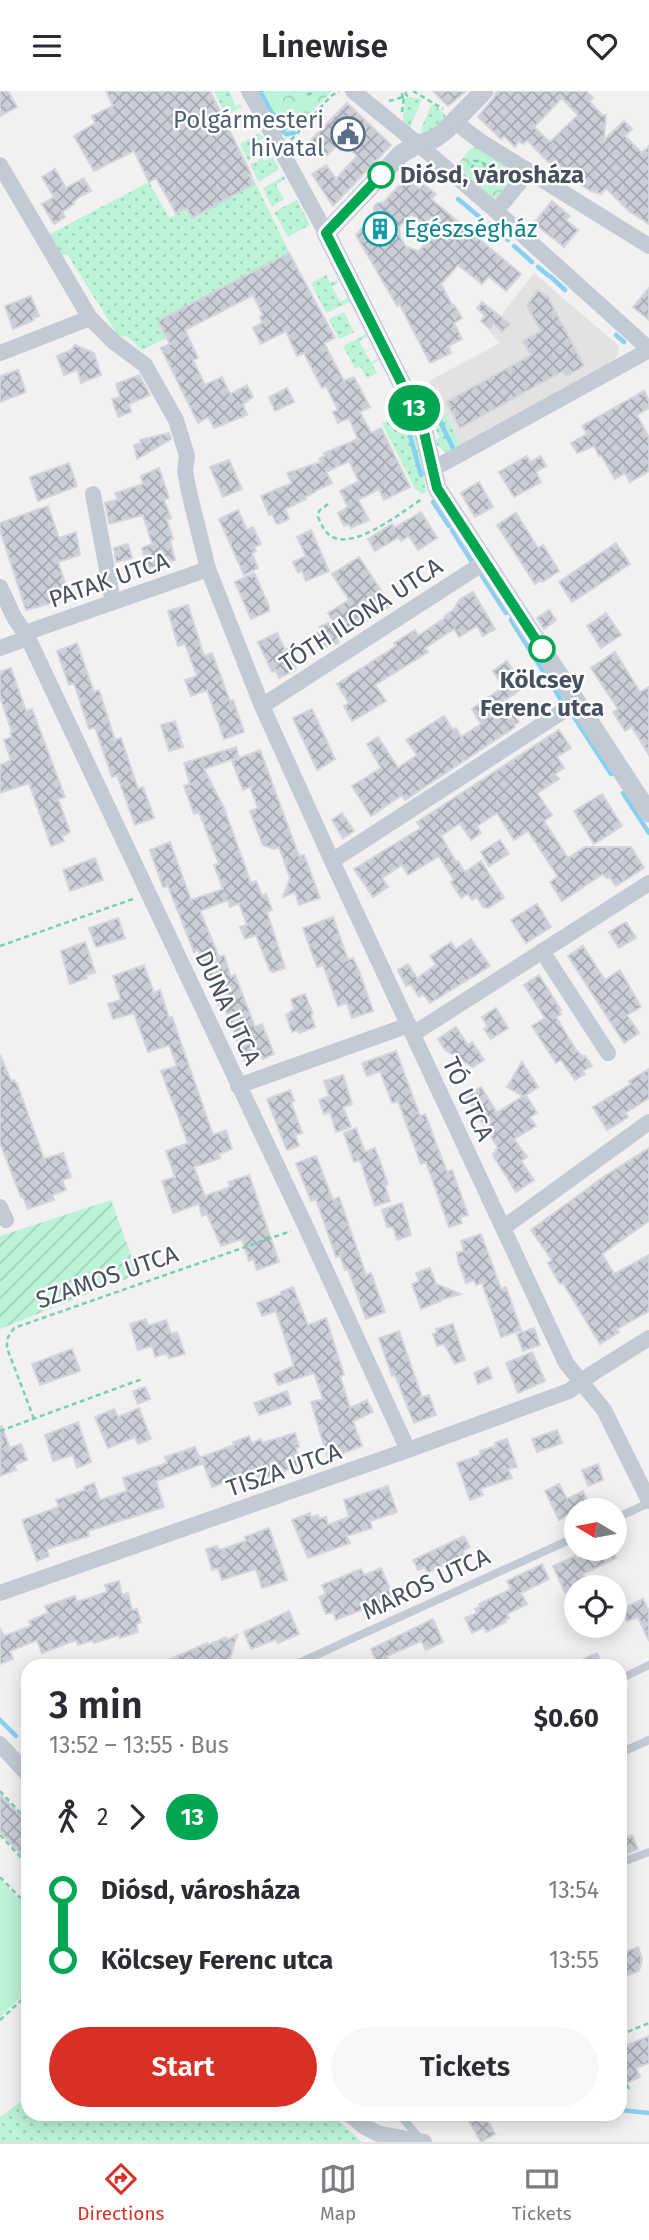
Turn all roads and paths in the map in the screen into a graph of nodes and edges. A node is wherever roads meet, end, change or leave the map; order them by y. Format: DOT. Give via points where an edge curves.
graph roads {
  1 [pos="248,91"];
  2 [pos="315,91"];
  3 [pos="339,91"];
  4 [pos="353,91"];
  5 [pos="413,91"];
  6 [pos="484,91"];
  7 [pos="402,92"];
  8 [pos="307,95"];
  9 [pos="419,95"];
  10 [pos="452,118"];
  11 [pos="418,144"];
  12 [pos="280,149"];
  13 [pos="494,150"];
  14 [pos="0,165"];
  15 [pos="486,165"];
  16 [pos="529,171"];
  17 [pos="480,174"];
  18 [pos="481,199"];
  19 [pos="496,211"];
  20 [pos="326,233"];
  21 [pos="649,246"];
  22 [pos="89,318"];
  23 [pos="649,349"];
  24 [pos="0,353"];
  25 [pos="435,479"];
  26 [pos="93,494"];
  27 [pos="328,504"];
  28 [pos="485,562"];
  29 [pos="208,569"];
  30 [pos="0,587"];
  31 [pos="113,602"];
  32 [pos="27,636"];
  33 [pos="0,648"];
  34 [pos="577,702"];
  35 [pos="262,706"];
  36 [pos="649,813"];
  37 [pos="332,862"];
  38 [pos="649,883"];
  39 [pos="150,894"];
  40 [pos="0,946"];
  41 [pos="542,951"];
  42 [pos="411,1030"];
  43 [pos="608,1053"];
  44 [pos="238,1086"];
  45 [pos="649,1122"];
  46 [pos="305,1225"];
  47 [pos="503,1228"];
  48 [pos="649,1338"];
  49 [pos="142,1378"];
  50 [pos="580,1382"];
  51 [pos="34,1419"];
  52 [pos="0,1431"];
  53 [pos="408,1450"];
  54 [pos="649,1502"];
  55 [pos="627,1513"];
  56 [pos="564,1542"];
  57 [pos="0,1593"];
  58 [pos="307,1659"];
  59 [pos="649,1665"];
  60 [pos="627,1676"];
  61 [pos="649,1740"];
  62 [pos="0,1744"];
  63 [pos="627,1750"];
  64 [pos="21,1767"];
  65 [pos="0,1791"];
  66 [pos="21,1814"];
  67 [pos="0,1835"];
  68 [pos="649,1852"];
  69 [pos="21,1858"];
  70 [pos="627,1860"];
  71 [pos="0,1877"];
  72 [pos="21,1899"];
  73 [pos="21,2000"];
  74 [pos="0,2020"];
  75 [pos="649,2023"];
  76 [pos="627,2032"];
  77 [pos="627,2085"];
  78 [pos="629,2089"];
  79 [pos="358,2121"];
  80 [pos="405,2121"];
  81 [pos="423,2142"];
  1 -- 12 [label="street"];
  2 -- 8 [label="path"];
  3 -- 12 [label="path"];
  4 -- 11 [label="street"];
  5 -- 9 [label="path"];
  6 -- 10 [label="street"];
  7 -- 9 [label="path" via="403,98"];
  9 -- 10 [label="path"];
  10 -- 11 [label="street" via="434,139"];
  10 -- 13 [label="street"];
  11 -- 18 [label="street"];
  11 -- 20 [label="street" via="401,154"];
  12 -- 20 [label="street"];
  13 -- 15 [label="path"];
  13 -- 16 [label="street"];
  14 -- 22 [label="street, TÓ UTCA"];
  15 -- 17 [label="path"];
  15 -- 17 [label="path" via="474,161 472,168"];
  16 -- 19 [label="street"];
  16 -- 21 [label="street"];
  17 -- 18 [label="path" via="486,181"];
  18 -- 19 [label="street"];
  19 -- 23 [label="street"];
  20 -- 25 [label="street" via="423,428"];
  22 -- 24 [label="street"];
  22 -- 29 [label="street, TÓ UTCA" via="145,365 176,420"];
  23 -- 25 [label="street"];
  25 -- 27 [label="path" via="364,535 344,540 326,532 318,517"];
  25 -- 28 [label="street"];
  26 -- 31 [label="street"];
  28 -- 34 [label="street"];
  28 -- 35 [label="street, TÓTH ILONA UTCA"];
  29 -- 31 [label="street, PATAK UTCA"];
  29 -- 35 [label="street, TÓ UTCA"];
  30 -- 32 [label="street, DUNA UTCA"];
  31 -- 32 [label="street, PATAK UTCA"];
  32 -- 33 [label="street, PATAK UTCA"];
  32 -- 39 [label="street, DUNA UTCA"];
  34 -- 36 [label="street"];
  34 -- 37 [label="street"];
  35 -- 37 [label="street, TÓ UTCA"];
  37 -- 42 [label="street, TÓ UTCA"];
  38 -- 41 [label="street"];
  39 -- 40 [label="path"];
  39 -- 44 [label="street, DUNA UTCA"];
  41 -- 42 [label="street"];
  41 -- 43 [label="street"];
  42 -- 44 [label="street"];
  42 -- 47 [label="street, TÓ UTCA"];
  44 -- 46 [label="street, DUNA UTCA"];
  45 -- 47 [label="street"];
  46 -- 51 [label="path, SZAMOS UTCA" via="14,1328 7,1348"];
  46 -- 53 [label="street, DUNA UTCA"];
  47 -- 50 [label="street, TÓ UTCA" via="566,1363"];
  48 -- 50 [label="street, TISZA UTCA"];
  49 -- 51 [label="path"];
  50 -- 53 [label="street, TISZA UTCA" via="569,1391"];
  50 -- 54 [label="street, TÓ UTCA" via="604,1410"];
  51 -- 52 [label="path"];
  53 -- 57 [label="street, TISZA UTCA"];
  54 -- 55 [label="lane"];
  56 -- 58 [label="lane, MAROS UTCA"];
  59 -- 60 [label="lane"];
  61 -- 63 [label="lane"];
  62 -- 64 [label="street"];
  65 -- 66 [label="path"];
  67 -- 69 [label="path"];
  68 -- 70 [label="lane"];
  71 -- 72 [label="path"];
  73 -- 74 [label="path"];
  75 -- 76 [label="path"];
  77 -- 78 [label="path"];
  79 -- 81 [label="street" via="379,2134"];
  80 -- 81 [label="lane"];
}
